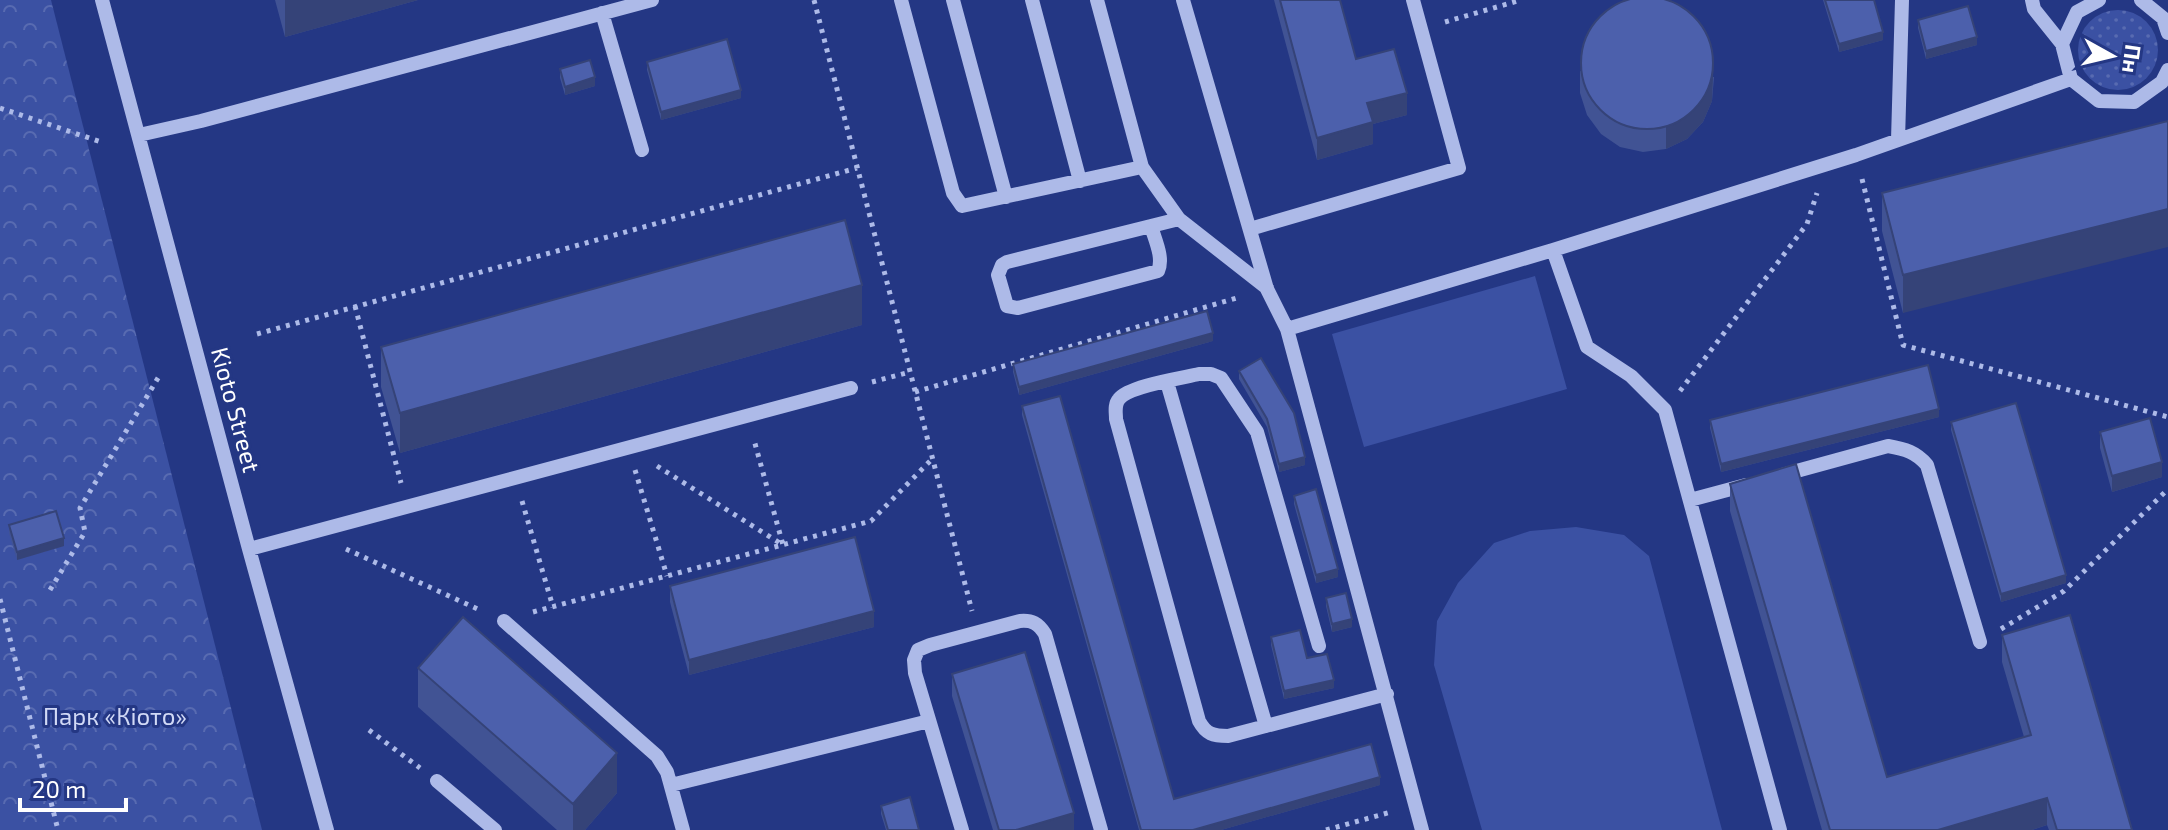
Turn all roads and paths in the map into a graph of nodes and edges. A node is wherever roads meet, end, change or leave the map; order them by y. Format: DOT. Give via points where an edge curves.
graph roads {
  1 [pos="102,0"];
  2 [pos="652,0"];
  3 [pos="814,0"];
  4 [pos="901,0"];
  5 [pos="953,0"];
  6 [pos="1032,0"];
  7 [pos="1097,0"];
  8 [pos="1183,0"];
  9 [pos="1413,0"];
  10 [pos="1521,0"];
  11 [pos="1902,0"];
  12 [pos="2032,0"];
  13 [pos="2099,0"];
  14 [pos="2141,0"];
  15 [pos="602,13"];
  16 [pos="1421,29"];
  17 [pos="2168,33"];
  18 [pos="2062,44"];
  19 [pos="2168,70"];
  20 [pos="2071,79"];
  21 [pos="0,108"];
  22 [pos="139,135"];
  23 [pos="1898,140"];
  24 [pos="101,142"];
  25 [pos="642,150"];
  26 [pos="1856,155"];
  27 [pos="1828,164"];
  28 [pos="1142,167"];
  29 [pos="857,168"];
  30 [pos="1080,181"];
  31 [pos="1006,197"];
  32 [pos="1179,219"];
  33 [pos="1151,226"];
  34 [pos="1250,229"];
  35 [pos="1553,250"];
  36 [pos="1267,289"];
  37 [pos="355,306"];
  38 [pos="1287,329"];
  39 [pos="257,334"];
  40 [pos="910,372"];
  41 [pos="161,373"];
  42 [pos="1167,382"];
  43 [pos="851,388"];
  44 [pos="915,392"];
  45 [pos="1665,410"];
  46 [pos="747,416"];
  47 [pos="2168,417"];
  48 [pos="628,447"];
  49 [pos="933,458"];
  50 [pos="514,477"];
  51 [pos="2168,489"];
  52 [pos="1690,500"];
  53 [pos="407,505"];
  54 [pos="309,531"];
  55 [pos="783,545"];
  56 [pos="249,549"];
  57 [pos="667,576"];
  58 [pos="50,590"];
  59 [pos="0,601"];
  60 [pos="553,607"];
  61 [pos="504,621"];
  62 [pos="977,632"];
  63 [pos="1980,642"];
  64 [pos="1319,646"];
  65 [pos="1387,694"];
  66 [pos="929,721"];
  67 [pos="1266,726"];
  68 [pos="369,730"];
  69 [pos="437,781"];
  70 [pos="671,785"];
  71 [pos="1415,805"];
  72 [pos="58,830"];
  73 [pos="327,830"];
  74 [pos="495,830"];
  75 [pos="683,830"];
  76 [pos="962,830"];
  77 [pos="1101,830"];
  78 [pos="1326,830"];
  79 [pos="1422,830"];
  80 [pos="1780,830"];
  1 -- 22 [label="street, Kioto Street"];
  2 -- 15 [label="street"];
  3 -- 29 [label="path"];
  4 -- 31 [label="street" via="956,200 962,206"];
  5 -- 31 [label="street"];
  6 -- 30 [label="street"];
  7 -- 28 [label="street"];
  8 -- 34 [label="street"];
  9 -- 16 [label="street"];
  10 -- 16 [label="path"];
  11 -- 23 [label="street"];
  12 -- 18 [label="street"];
  13 -- 18 [label="street" via="2077,12"];
  14 -- 17 [label="street" via="2163,18"];
  15 -- 22 [label="street"];
  15 -- 25 [label="street"];
  16 -- 34 [label="street" via="1459,168"];
  18 -- 20 [label="street"];
  19 -- 20 [label="street" via="2162,82 2134,102 2099,101"];
  20 -- 23 [label="street"];
  21 -- 24 [label="path"];
  22 -- 56 [label="street, Kioto Street"];
  23 -- 26 [label="street"];
  26 -- 27 [label="street"];
  26 -- 47 [label="path" via="1903,345"];
  27 -- 35 [label="street"];
  27 -- 45 [label="path" via="1807,224"];
  28 -- 30 [label="street"];
  28 -- 32 [label="street"];
  29 -- 37 [label="path"];
  29 -- 40 [label="path"];
  30 -- 31 [label="street"];
  32 -- 33 [label="street"];
  32 -- 36 [label="street"];
  33 -- 33 [label="street" via="1002,265 998,275 1007,306 1018,308 1158,271"];
  34 -- 36 [label="street"];
  35 -- 38 [label="street"];
  35 -- 45 [label="street" via="1587,347 1631,376"];
  36 -- 38 [label="street"];
  36 -- 44 [label="path"];
  37 -- 39 [label="path"];
  37 -- 53 [label="path"];
  38 -- 65 [label="street"];
  40 -- 43 [label="path"];
  40 -- 44 [label="path"];
  41 -- 58 [label="path" via="80,508 85,532"];
  42 -- 64 [label="street" via="1199,374 1221,378 1257,432"];
  42 -- 67 [label="street"];
  42 -- 67 [label="street" via="1120,397 1116,419 1199,721 1215,736"];
  43 -- 46 [label="street"];
  44 -- 49 [label="path"];
  45 -- 52 [label="street"];
  46 -- 48 [label="street"];
  46 -- 55 [label="path"];
  48 -- 50 [label="street"];
  48 -- 55 [label="path"];
  48 -- 57 [label="path"];
  49 -- 55 [label="path" via="871,521"];
  49 -- 62 [label="path"];
  50 -- 53 [label="street"];
  50 -- 60 [label="path"];
  51 -- 63 [label="path" via="2064,591"];
  52 -- 63 [label="street" via="1888,446 1919,455 1927,465"];
  52 -- 80 [label="street"];
  53 -- 54 [label="street"];
  54 -- 56 [label="street"];
  54 -- 61 [label="path"];
  55 -- 57 [label="path"];
  56 -- 73 [label="street, Kioto Street"];
  57 -- 60 [label="path"];
  59 -- 72 [label="path"];
  60 -- 61 [label="path"];
  61 -- 70 [label="street" via="657,756"];
  62 -- 66 [label="street" via="918,650 915,673"];
  62 -- 77 [label="street" via="1029,621 1045,634"];
  65 -- 67 [label="street"];
  65 -- 71 [label="street"];
  66 -- 70 [label="street"];
  66 -- 76 [label="street"];
  68 -- 69 [label="path"];
  69 -- 74 [label="street"];
  70 -- 75 [label="street"];
  71 -- 78 [label="path"];
  71 -- 79 [label="street"];
}
